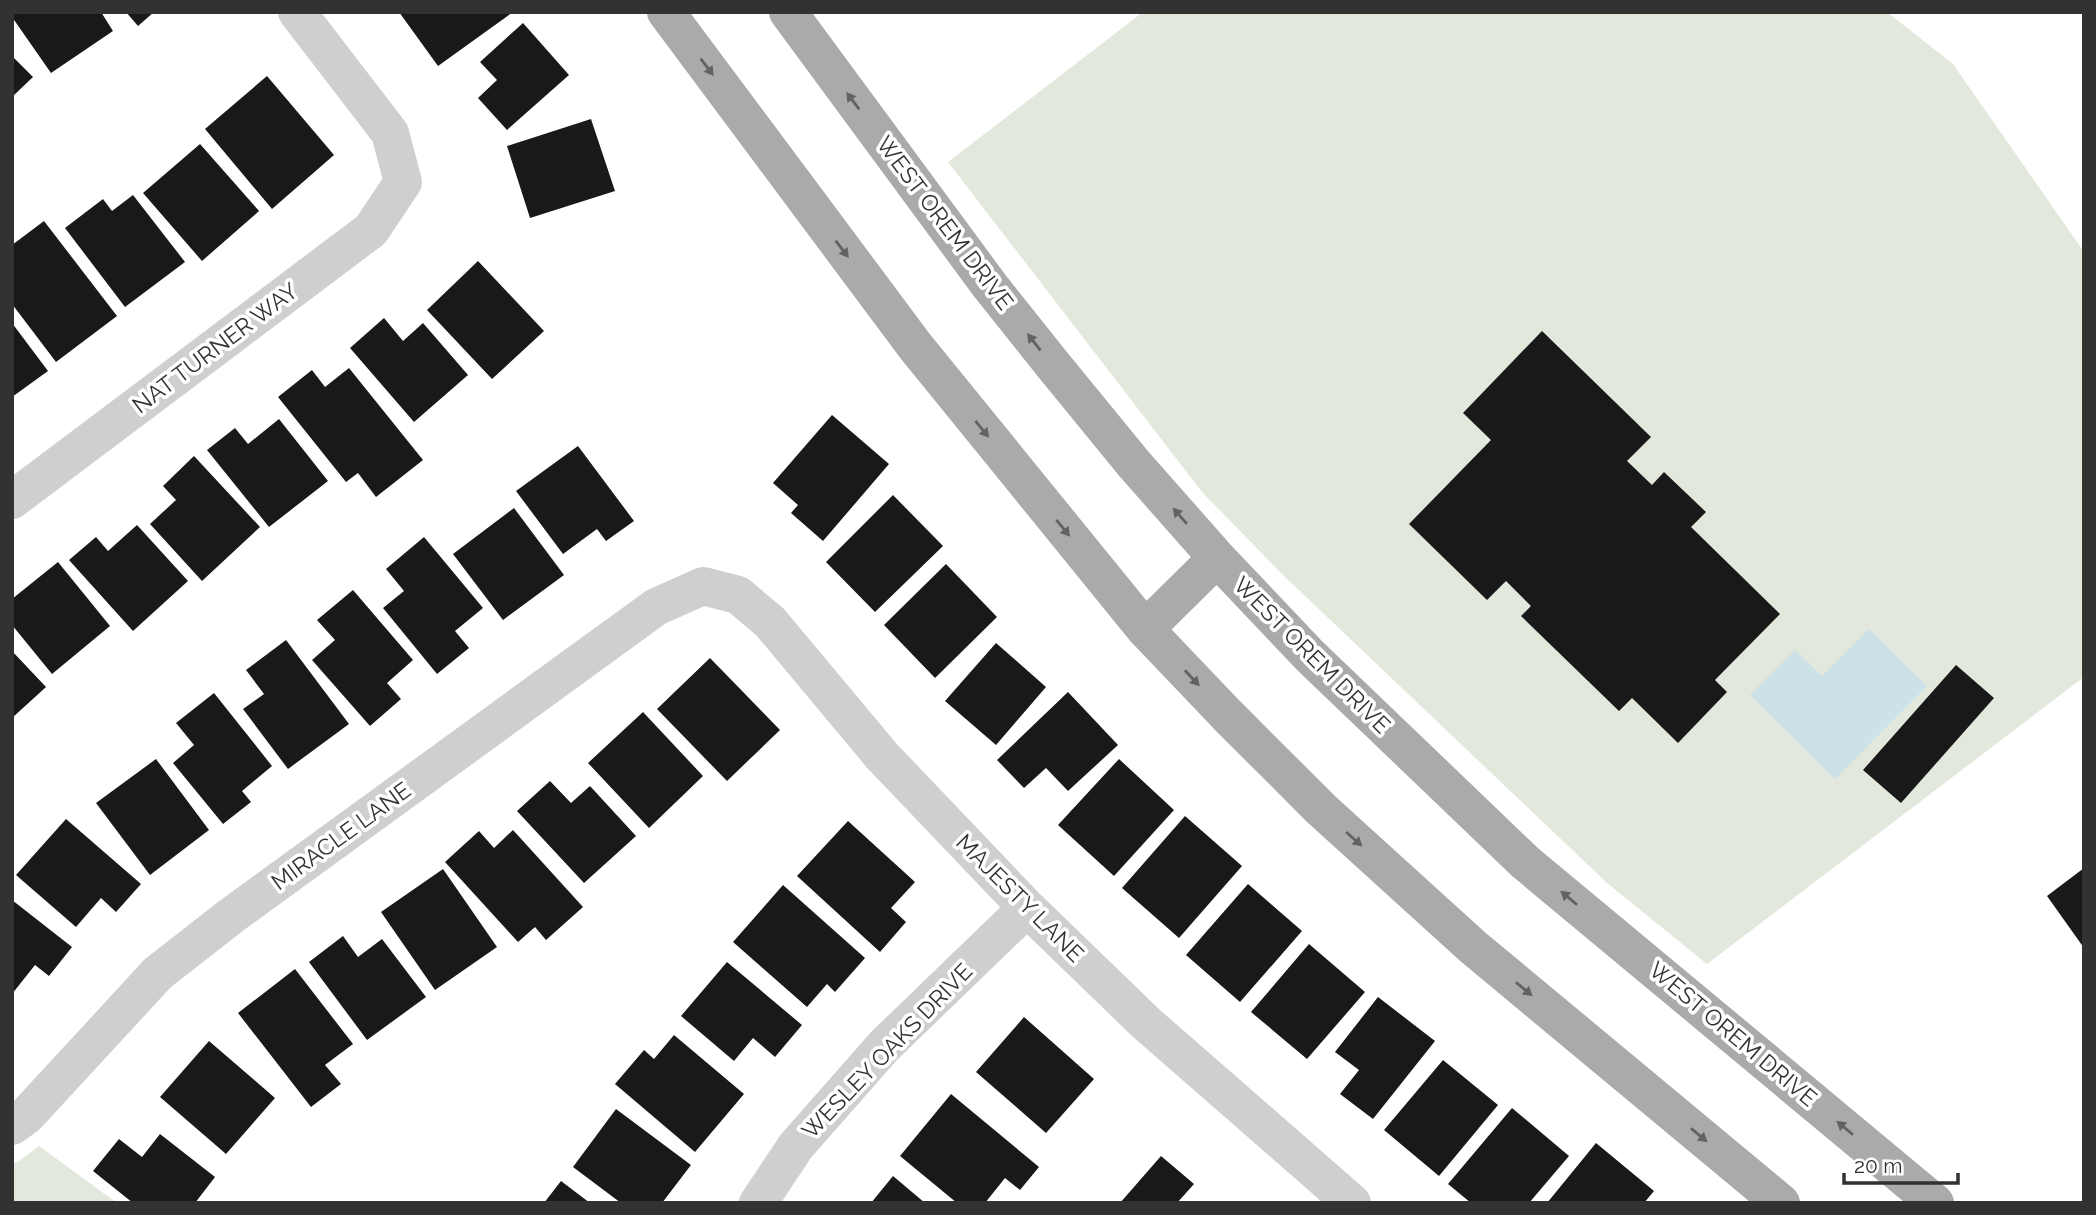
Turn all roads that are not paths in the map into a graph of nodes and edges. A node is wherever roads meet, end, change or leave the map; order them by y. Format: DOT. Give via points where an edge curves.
graph roads {
  1 [pos="297,12"];
  2 [pos="666,12"];
  3 [pos="788,12"];
  4 [pos="12,500"];
  5 [pos="1217,558"];
  6 [pos="703,586"];
  7 [pos="1145,629"];
  8 [pos="1027,908"];
  9 [pos="12,1126"];
  10 [pos="758,1203"];
  11 [pos="1352,1203"];
  12 [pos="1780,1203"];
  13 [pos="1935,1203"];
  1 -- 4 [label="street, NAT TURNER WAY" via="390,133 403,183 371,230"];
  2 -- 7 [label="main road, one-way" via="915,346"];
  5 -- 3 [label="main road, WEST OREM DRIVE, one-way" via="990,286"];
  5 -- 7 [label="main road"];
  13 -- 5 [label="main road, WEST OREM DRIVE, one-way" via="1525,862 1368,713"];
  6 -- 8 [label="street, MAJESTY LANE" via="738,595 770,622 882,756"];
  6 -- 9 [label="street, MIRACLE LANE" via="656,607 231,916 159,973"];
  7 -- 12 [label="main road, one-way" via="1321,809 1463,938"];
  8 -- 10 [label="street, WESLEY OAKS DRIVE" via="884,1046 796,1146"];
  8 -- 11 [label="street, MAJESTY LANE" via="1146,1023"];
}
